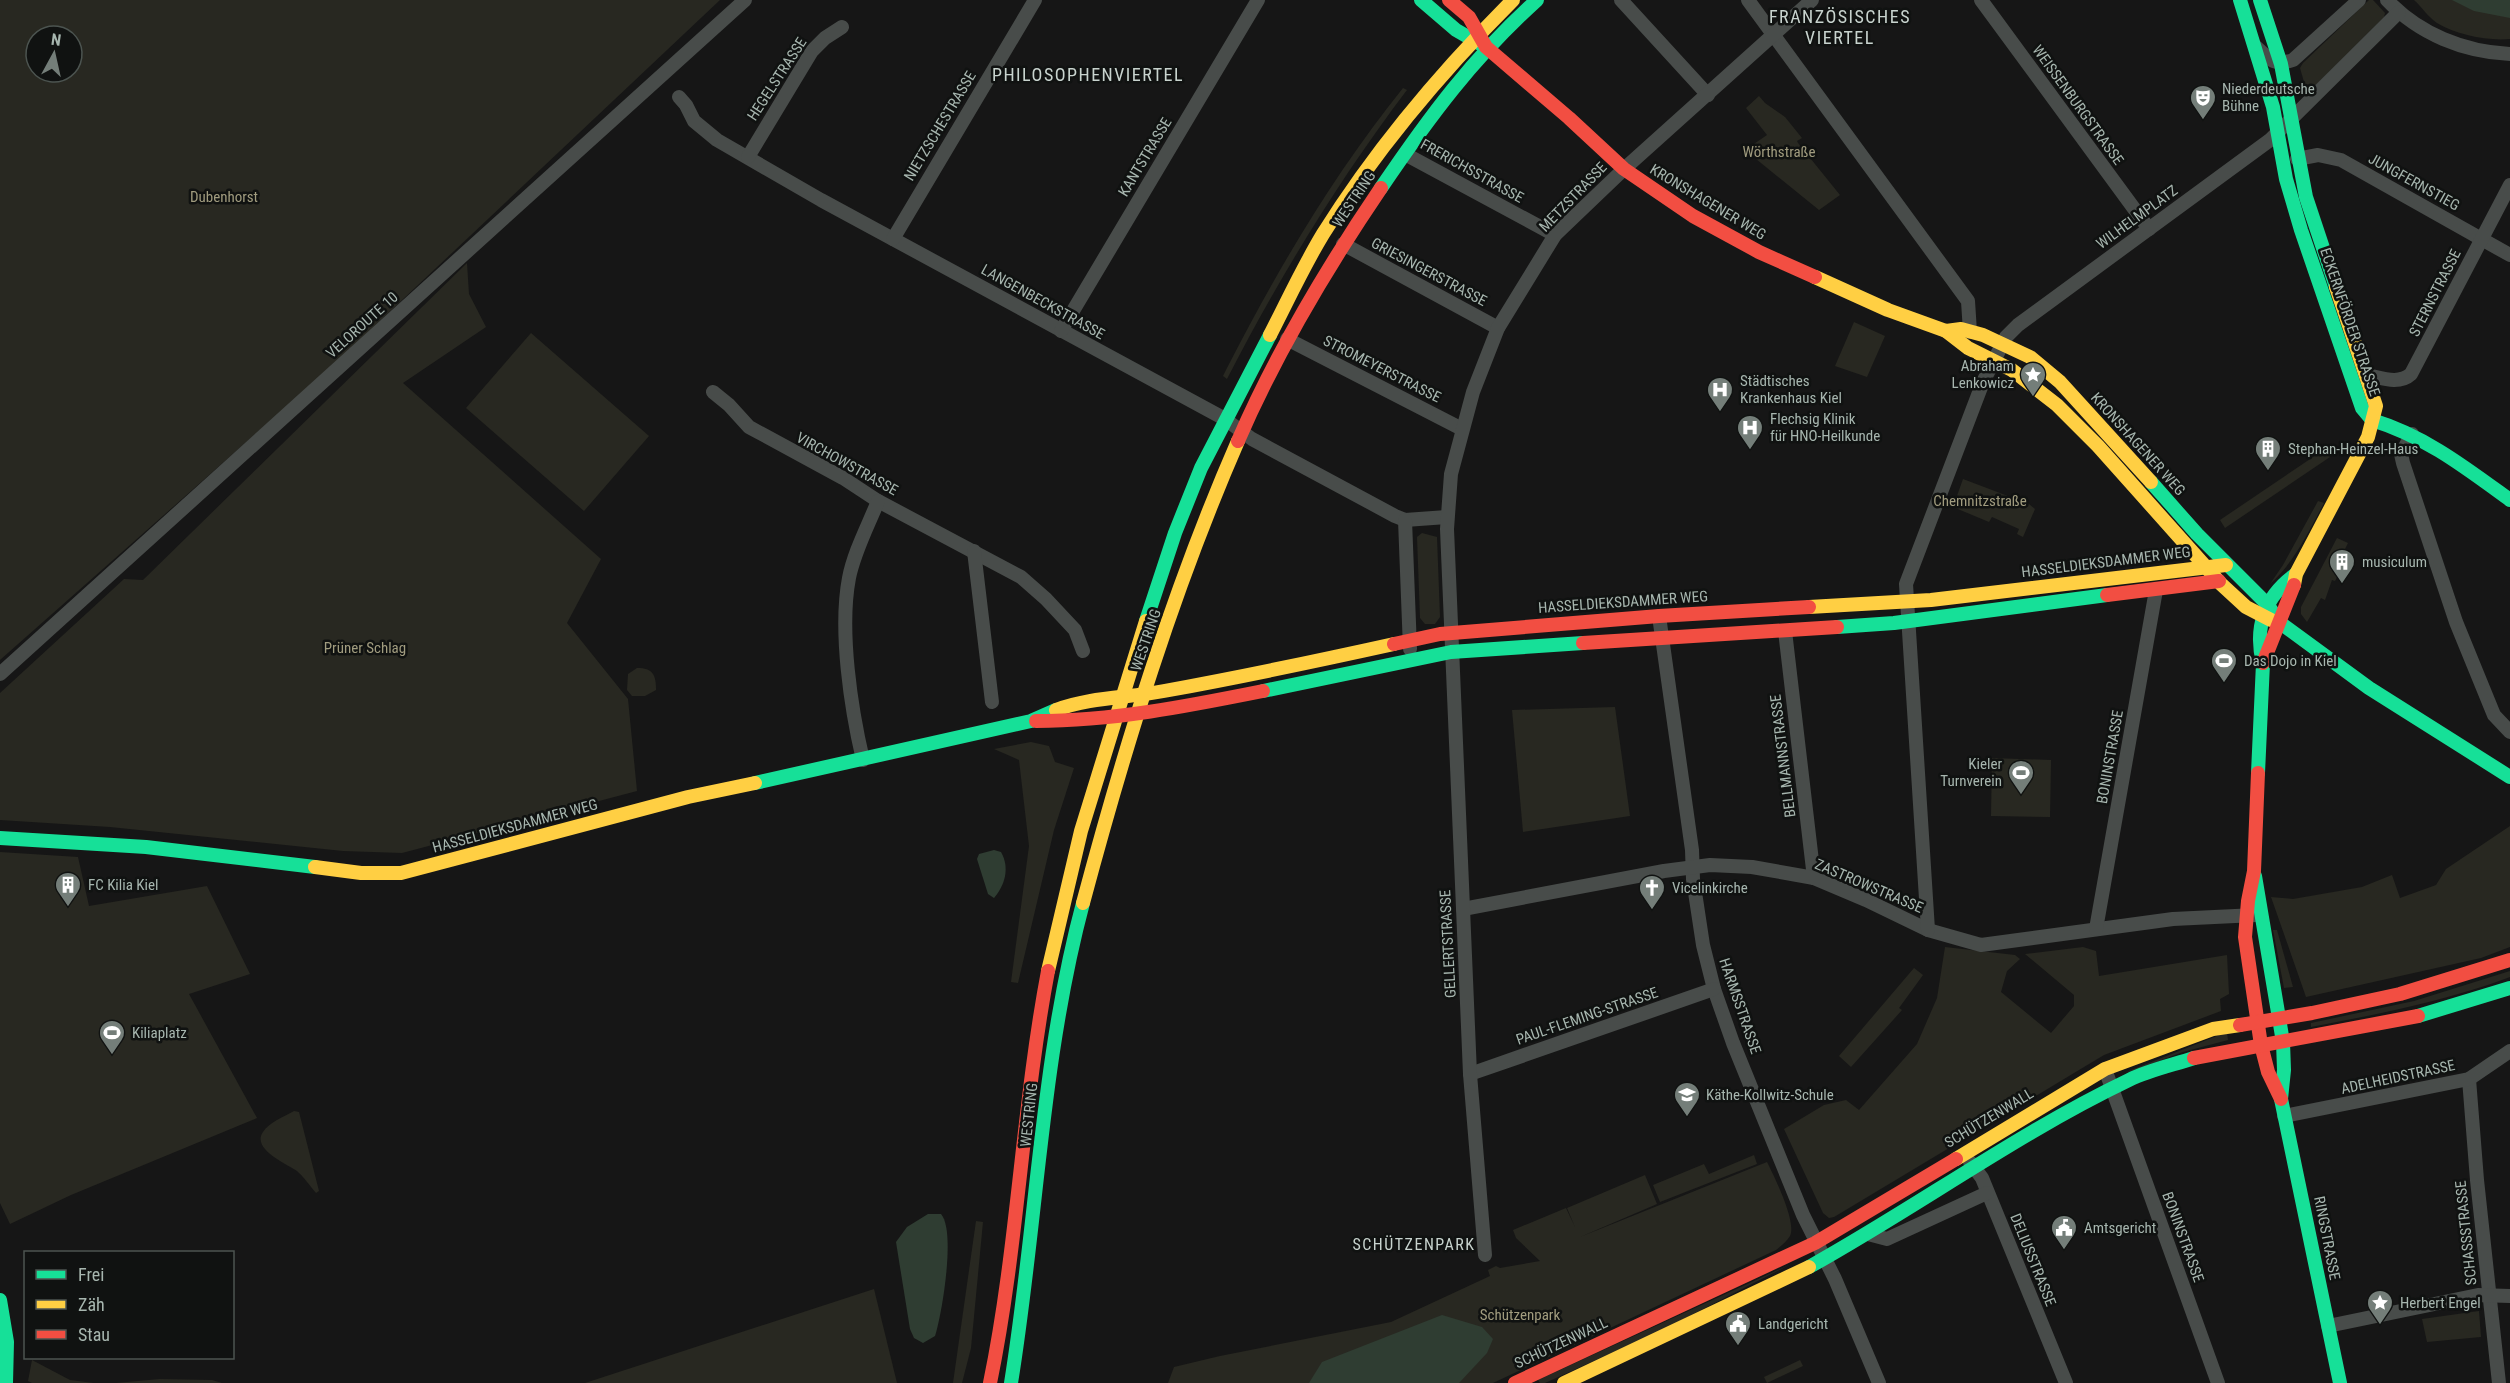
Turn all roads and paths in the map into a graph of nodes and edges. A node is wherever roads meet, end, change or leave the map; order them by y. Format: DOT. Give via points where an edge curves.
graph roads {
  1 [pos="745,0"];
  2 [pos="1035,0"];
  3 [pos="1258,0"];
  4 [pos="1421,0"];
  5 [pos="1449,0"];
  6 [pos="1513,0"];
  7 [pos="1537,0"];
  8 [pos="1621,0"];
  9 [pos="1748,0"];
  10 [pos="1812,0"];
  11 [pos="1981,0"];
  12 [pos="2240,0"];
  13 [pos="2260,0"];
  14 [pos="2359,0"];
  15 [pos="2387,0"];
  16 [pos="2399,12"];
  17 [pos="842,27"];
  18 [pos="1773,35"];
  19 [pos="1475,37"];
  20 [pos="2255,46"];
  21 [pos="1486,48"];
  22 [pos="2510,54"];
  23 [pos="2281,64"];
  24 [pos="1708,95"];
  25 [pos="679,97"];
  26 [pos="2292,118"];
  27 [pos="2278,133"];
  28 [pos="1405,154"];
  29 [pos="748,157"];
  30 [pos="2303,158"];
  31 [pos="1624,169"];
  32 [pos="2510,185"];
  33 [pos="2149,229"];
  34 [pos="1555,236"];
  35 [pos="893,238"];
  36 [pos="2481,238"];
  37 [pos="1343,244"];
  38 [pos="2510,255"];
  39 [pos="1498,328"];
  40 [pos="1061,331"];
  41 [pos="1946,331"];
  42 [pos="1970,332"];
  43 [pos="1287,339"];
  44 [pos="2002,343"];
  45 [pos="1993,359"];
  46 [pos="2367,375"];
  47 [pos="713,392"];
  48 [pos="1225,419"];
  49 [pos="2372,420"];
  50 [pos="1462,429"];
  51 [pos="1242,432"];
  52 [pos="2412,434"];
  53 [pos="2510,500"];
  54 [pos="878,501"];
  55 [pos="1447,517"];
  56 [pos="1405,520"];
  57 [pos="974,551"];
  58 [pos="2203,566"];
  59 [pos="2226,566"];
  60 [pos="2296,574"];
  61 [pos="2219,581"];
  62 [pos="2156,590"];
  63 [pos="1907,601"];
  64 [pos="2265,611"];
  65 [pos="1659,616"];
  66 [pos="1908,621"];
  67 [pos="2279,622"];
  68 [pos="1785,631"];
  69 [pos="1451,632"];
  70 [pos="1661,639"];
  71 [pos="1409,640"];
  72 [pos="1083,651"];
  73 [pos="1451,652"];
  74 [pos="1412,659"];
  75 [pos="2263,663"];
  76 [pos="0,674"];
  77 [pos="1145,694"];
  78 [pos="1122,697"];
  79 [pos="992,702"];
  80 [pos="1138,714"];
  81 [pos="1115,716"];
  82 [pos="1031,721"];
  83 [pos="2510,732"];
  84 [pos="863,760"];
  85 [pos="2510,777"];
  86 [pos="0,838"];
  87 [pos="1692,868"];
  88 [pos="2254,871"];
  89 [pos="1814,878"];
  90 [pos="1462,909"];
  91 [pos="2246,915"];
  92 [pos="2263,915"];
  93 [pos="2096,929"];
  94 [pos="1928,930"];
  95 [pos="2510,960"];
  96 [pos="2510,988"];
  97 [pos="1714,989"];
  98 [pos="2280,1018"];
  99 [pos="2256,1021"];
  100 [pos="2283,1042"];
  101 [pos="2261,1045"];
  102 [pos="2510,1051"];
  103 [pos="2104,1069"];
  104 [pos="1470,1074"];
  105 [pos="2469,1079"];
  106 [pos="2112,1088"];
  107 [pos="2282,1099"];
  108 [pos="2284,1116"];
  109 [pos="1964,1153"];
  110 [pos="1975,1169"];
  111 [pos="1987,1192"];
  112 [pos="1868,1234"];
  113 [pos="1815,1243"];
  114 [pos="1485,1255"];
  115 [pos="1823,1260"];
  116 [pos="2489,1296"];
  117 [pos="2510,1296"];
  118 [pos="0,1300"];
  119 [pos="2328,1326"];
  120 [pos="0,1362"];
  121 [pos="0,1379"];
  122 [pos="4,1383"];
  123 [pos="16,1383"];
  124 [pos="990,1383"];
  125 [pos="1011,1383"];
  126 [pos="1515,1383"];
  127 [pos="1564,1383"];
  128 [pos="1879,1383"];
  129 [pos="2066,1383"];
  130 [pos="2218,1383"];
  131 [pos="2340,1383"];
  132 [pos="2499,1383"];
  1 -- 76 [label="street, VELOROUTE 10"];
  2 -- 35 [label="street, NIETZSCHESTRASSE"];
  3 -- 40 [label="street, KANTSTRASSE"];
  4 -- 19 [label="main road, KRONSHAGENER WEG"];
  5 -- 19 [label="main road, KRONSHAGENER WEG" via="1468,17"];
  6 -- 19 [label="main road, WESTRING"];
  7 -- 21 [label="main road, WESTRING"];
  8 -- 24 [label="street"];
  9 -- 18 [label="street"];
  10 -- 18 [label="street, METZSTRASSE"];
  11 -- 33 [label="street, WEISSENBURGSTRASSE"];
  12 -- 20 [label="main road, ECKERNFÖRDER STRASSE"];
  13 -- 23 [label="main road, ECKERNFÖRDER STRASSE"];
  14 -- 23 [label="street" via="2298,57"];
  15 -- 16 [label="street"];
  16 -- 22 [label="street" via="2431,34 2473,50"];
  16 -- 26 [label="street, WILHELMPLATZ"];
  17 -- 29 [label="street, HEGELSTRASSE" via="812,51"];
  18 -- 24 [label="street, METZSTRASSE"];
  18 -- 42 [label="street" via="1968,301"];
  19 -- 21 [label="main road, KRONSHAGENER WEG"];
  19 -- 48 [label="main road, WESTRING" via="1386,144 1323,235"];
  20 -- 23 [label="street"];
  20 -- 27 [label="main road, ECKERNFÖRDER STRASSE"];
  21 -- 28 [label="main road, WESTRING"];
  21 -- 31 [label="main road, KRONSHAGENER WEG"];
  23 -- 26 [label="main road, ECKERNFÖRDER STRASSE"];
  24 -- 31 [label="street, METZSTRASSE"];
  25 -- 29 [label="street, LANGENBECKSTRASSE" via="700,128"];
  26 -- 27 [label="street, WILHELMPLATZ"];
  26 -- 30 [label="main road, ECKERNFÖRDER STRASSE"];
  27 -- 33 [label="street, WILHELMPLATZ"];
  27 -- 49 [label="main road, ECKERNFÖRDER STRASSE" via="2301,230 2362,408"];
  28 -- 34 [label="street, FRERICHSSTRASSE"];
  28 -- 37 [label="main road, WESTRING"];
  29 -- 35 [label="street, LANGENBECKSTRASSE"];
  30 -- 36 [label="street, JUNGFERNSTIEG" via="2328,156 2341,160"];
  30 -- 46 [label="main road, ECKERNFÖRDER STRASSE" via="2306,197"];
  31 -- 34 [label="street, METZSTRASSE"];
  31 -- 41 [label="main road, KRONSHAGENER WEG" via="1693,216 1759,252 1888,310"];
  32 -- 36 [label="street, STERNSTRASSE"];
  33 -- 44 [label="street, WILHELMPLATZ" via="2018,325"];
  34 -- 39 [label="street, METZSTRASSE"];
  35 -- 40 [label="street, LANGENBECKSTRASSE"];
  36 -- 38 [label="street, JUNGFERNSTIEG"];
  36 -- 46 [label="street, STERNSTRASSE" via="2411,374 2393,380"];
  37 -- 39 [label="street, GRIESINGERSTRASSE"];
  37 -- 43 [label="main road, WESTRING"];
  39 -- 50 [label="street, METZSTRASSE"];
  40 -- 48 [label="street, LANGENBECKSTRASSE"];
  41 -- 42 [label="main road, KRONSHAGENER WEG"];
  41 -- 45 [label="main road, KRONSHAGENER WEG" via="1955,342"];
  42 -- 44 [label="main road, KRONSHAGENER WEG"];
  43 -- 50 [label="street, STROMEYERSTRASSE"];
  43 -- 51 [label="main road, WESTRING"];
  44 -- 45 [label="street"];
  44 -- 59 [label="main road, KRONSHAGENER WEG" via="2030,357 2060,382"];
  45 -- 58 [label="main road, KRONSHAGENER WEG" via="2030,382 2064,411"];
  45 -- 63 [label="street" via="1906,584"];
  46 -- 49 [label="main road, ECKERNFÖRDER STRASSE" via="2376,406"];
  47 -- 54 [label="street, VIRCHOWSTRASSE" via="749,427"];
  48 -- 51 [label="street, LANGENBECKSTRASSE"];
  48 -- 78 [label="main road, WESTRING" via="1202,464 1178,527"];
  49 -- 52 [label="main road"];
  49 -- 60 [label="main road" via="2364,445"];
  50 -- 55 [label="street, METZSTRASSE" via="1451,474"];
  51 -- 56 [label="street, LANGENBECKSTRASSE"];
  51 -- 77 [label="main road, WESTRING" via="1209,508"];
  52 -- 53 [label="main road" via="2440,449"];
  52 -- 83 [label="street" via="2401,454 2403,463 2456,622 2494,715"];
  54 -- 57 [label="street, VIRCHOWSTRASSE"];
  54 -- 84 [label="street" via="858,548 847,591 846,645"];
  55 -- 56 [label="street"];
  55 -- 69 [label="street, METZSTRASSE"];
  56 -- 71 [label="street"];
  57 -- 72 [label="street, VIRCHOWSTRASSE" via="1022,577 1041,594 1075,630"];
  57 -- 79 [label="street"];
  58 -- 59 [label="main road, HASSELDIEKSDAMMER WEG"];
  58 -- 61 [label="main road, KRONSHAGENER WEG"];
  58 -- 63 [label="main road, HASSELDIEKSDAMMER WEG"];
  59 -- 64 [label="main road, KRONSHAGENER WEG"];
  60 -- 64 [label="main road" via="2284,581"];
  60 -- 67 [label="main road" via="2295,588"];
  61 -- 62 [label="main road, HASSELDIEKSDAMMER WEG"];
  61 -- 64 [label="main road, KRONSHAGENER WEG"];
  62 -- 66 [label="main road, HASSELDIEKSDAMMER WEG"];
  62 -- 93 [label="street, BONINSTRASSE"];
  63 -- 65 [label="main road, HASSELDIEKSDAMMER WEG"];
  63 -- 66 [label="street"];
  64 -- 67 [label="main road, KRONSHAGENER WEG"];
  64 -- 75 [label="main road" via="2257,646"];
  65 -- 69 [label="main road, HASSELDIEKSDAMMER WEG"];
  65 -- 70 [label="street, HARMSSTRASSE"];
  66 -- 68 [label="main road, HASSELDIEKSDAMMER WEG"];
  66 -- 94 [label="street"];
  67 -- 75 [label="main road"];
  67 -- 85 [label="main road, KRONSHAGENER WEG" via="2378,694"];
  68 -- 70 [label="main road, HASSELDIEKSDAMMER WEG"];
  68 -- 89 [label="street, BELLMANNSTRASSE"];
  69 -- 71 [label="main road, HASSELDIEKSDAMMER WEG"];
  69 -- 73 [label="street, GELLERTSTRASSE"];
  70 -- 73 [label="main road, HASSELDIEKSDAMMER WEG"];
  70 -- 87 [label="street, HARMSSTRASSE"];
  71 -- 74 [label="street"];
  71 -- 77 [label="main road, HASSELDIEKSDAMMER WEG" via="1253,675"];
  73 -- 74 [label="main road, HASSELDIEKSDAMMER WEG"];
  73 -- 90 [label="street, GELLERTSTRASSE"];
  74 -- 80 [label="main road, HASSELDIEKSDAMMER WEG"];
  75 -- 88 [label="main road"];
  77 -- 78 [label="main road, HASSELDIEKSDAMMER WEG"];
  77 -- 80 [label="main road, WESTRING"];
  78 -- 81 [label="main road, WESTRING"];
  78 -- 82 [label="main road, HASSELDIEKSDAMMER WEG" via="1073,704"];
  80 -- 81 [label="main road, HASSELDIEKSDAMMER WEG"];
  80 -- 125 [label="main road, WESTRING" via="1076,929 1060,1002"];
  81 -- 82 [label="main road, HASSELDIEKSDAMMER WEG"];
  81 -- 124 [label="main road, WESTRING" via="1064,898 1043,1000 1025,1117 1012,1255"];
  82 -- 84 [label="main road, HASSELDIEKSDAMMER WEG"];
  84 -- 86 [label="main road, HASSELDIEKSDAMMER WEG" via="688,797 401,873 361,873 146,847"];
  87 -- 89 [label="street, ZASTROWSTRASSE" via="1752,867"];
  87 -- 90 [label="street, ZASTROWSTRASSE"];
  87 -- 97 [label="street, HARMSSTRASSE"];
  88 -- 91 [label="main road, RINGSTRASSE"];
  88 -- 92 [label="main road, RINGSTRASSE"];
  89 -- 94 [label="street, ZASTROWSTRASSE"];
  90 -- 104 [label="street, GELLERTSTRASSE"];
  91 -- 92 [label="street, ZASTROWSTRASSE"];
  91 -- 93 [label="street, ZASTROWSTRASSE"];
  91 -- 99 [label="main road, RINGSTRASSE" via="2245,937"];
  92 -- 98 [label="main road, RINGSTRASSE"];
  93 -- 94 [label="street, ZASTROWSTRASSE" via="1981,945"];
  95 -- 98 [label="main road, SCHÜTZENWALL" via="2400,994"];
  96 -- 100 [label="main road" via="2419,1016"];
  97 -- 104 [label="street, PAUL-FLEMING-STRASSE"];
  97 -- 113 [label="street, HARMSSTRASSE"];
  98 -- 99 [label="main road, SCHÜTZENWALL"];
  98 -- 100 [label="main road, RINGSTRASSE"];
  99 -- 101 [label="main road, RINGSTRASSE"];
  99 -- 103 [label="main road, SCHÜTZENWALL" via="2213,1029"];
  100 -- 101 [label="main road"];
  100 -- 107 [label="main road, RINGSTRASSE"];
  101 -- 106 [label="main road" via="2195,1058"];
  101 -- 107 [label="main road, RINGSTRASSE" via="2268,1072"];
  102 -- 105 [label="street, ADELHEIDSTRASSE"];
  103 -- 106 [label="street, BONINSTRASSE"];
  103 -- 109 [label="main road, SCHÜTZENWALL"];
  104 -- 114 [label="street, GELLERTSTRASSE"];
  105 -- 108 [label="street, ADELHEIDSTRASSE"];
  105 -- 116 [label="street, SCHASSSTRASSE"];
  106 -- 110 [label="main road"];
  106 -- 130 [label="street, BONINSTRASSE"];
  107 -- 108 [label="main road, RINGSTRASSE"];
  108 -- 119 [label="main road, RINGSTRASSE"];
  109 -- 110 [label="street, DELIUSSTRASSE"];
  109 -- 113 [label="main road, SCHÜTZENWALL"];
  110 -- 111 [label="street, DELIUSSTRASSE"];
  110 -- 112 [label="main road"];
  111 -- 112 [label="street" via="1887,1239"];
  111 -- 129 [label="street, DELIUSSTRASSE"];
  112 -- 115 [label="main road"];
  113 -- 115 [label="street, HARMSSTRASSE"];
  113 -- 126 [label="main road, SCHÜTZENWALL"];
  115 -- 127 [label="main road"];
  115 -- 128 [label="street, HARMSSTRASSE" via="1835,1279"];
  116 -- 117 [label="street"];
  116 -- 119 [label="street"];
  116 -- 132 [label="street, SCHASSSTRASSE"];
  118 -- 122 [label="main road" via="7,1342"];
  119 -- 131 [label="main road, RINGSTRASSE"];
  120 -- 123 [label="main road"];
  121 -- 122 [label="main road"];
}
